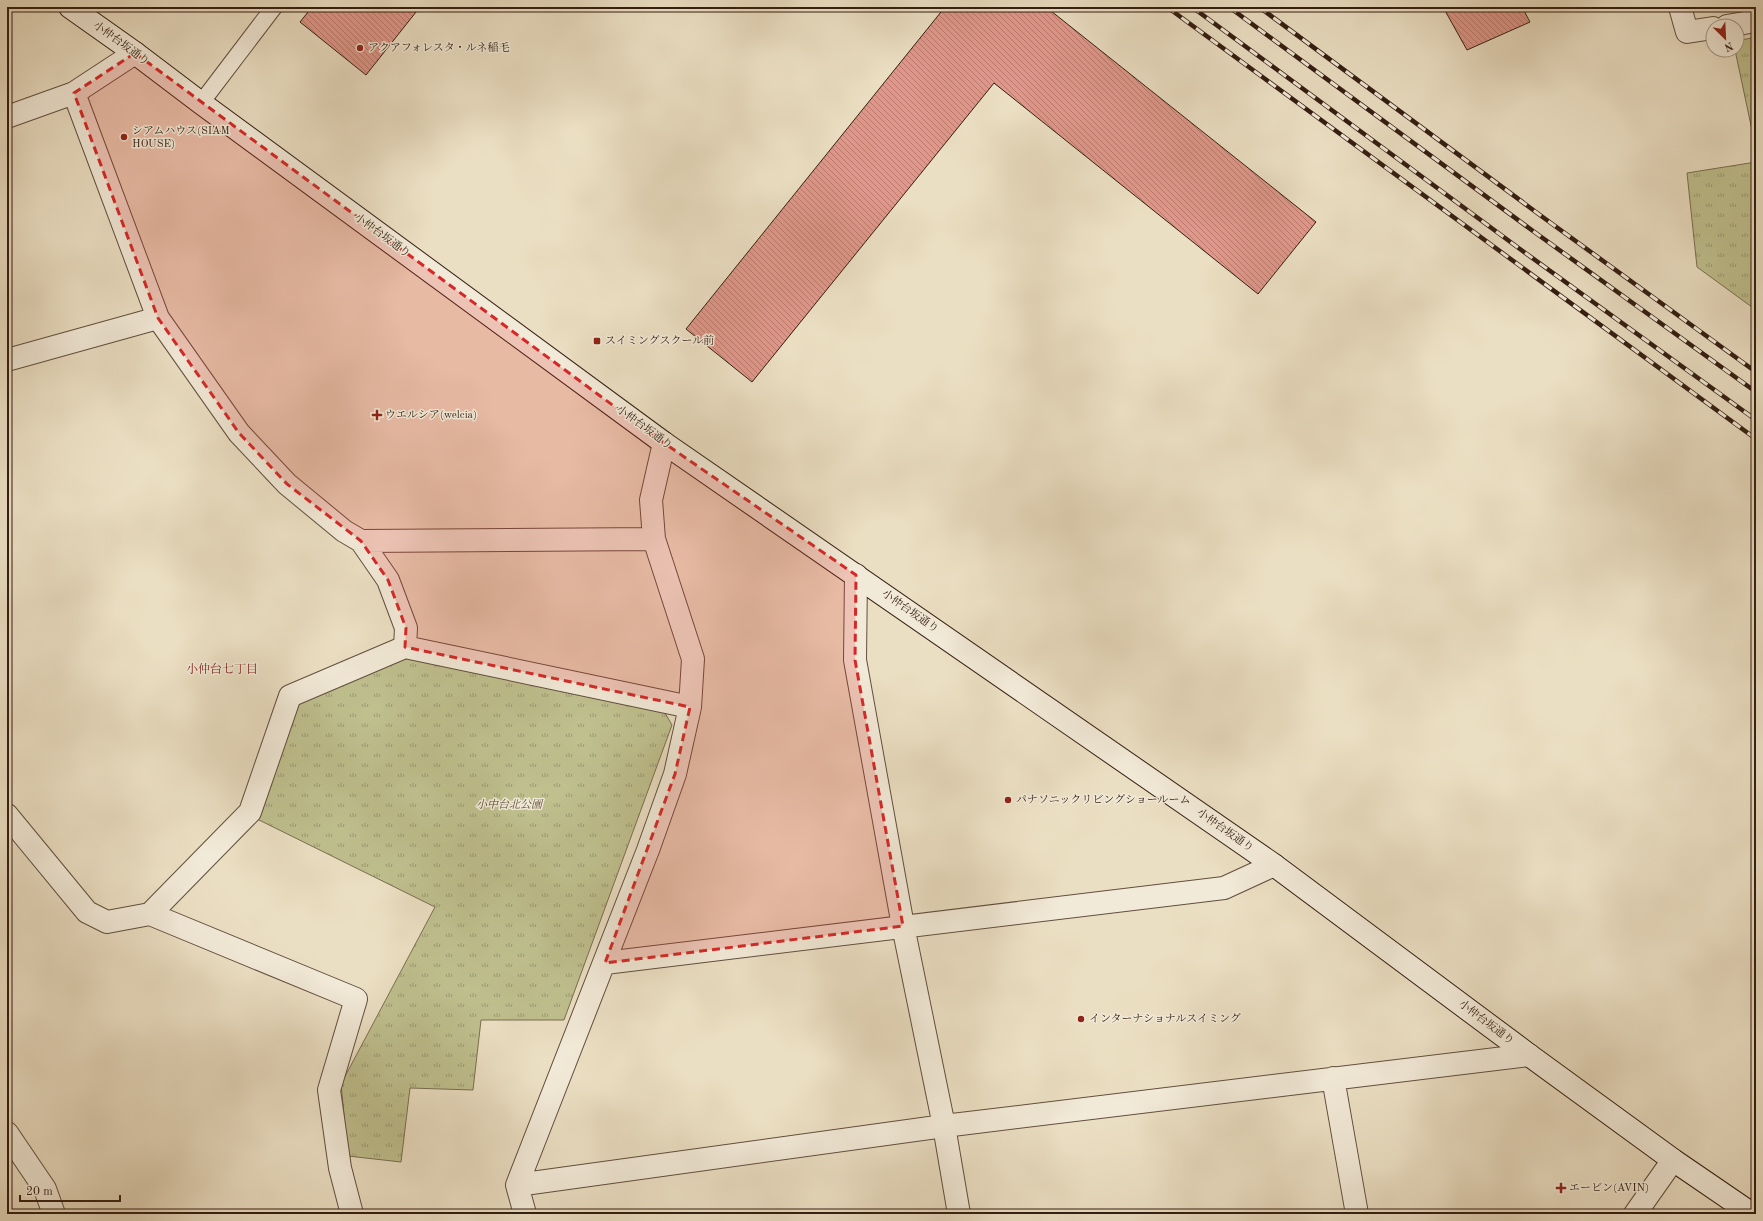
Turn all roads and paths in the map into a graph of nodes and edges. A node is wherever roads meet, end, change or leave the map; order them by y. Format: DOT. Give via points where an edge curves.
graph roads {
  1 [pos="70,7"];
  2 [pos="274,7"];
  3 [pos="1680,7"];
  4 [pos="1756,21"];
  5 [pos="1745,23"];
  6 [pos="1705,29"];
  7 [pos="135,53"];
  8 [pos="74,93"];
  9 [pos="201,103"];
  10 [pos="7,117"];
  11 [pos="158,318"];
  12 [pos="7,360"];
  13 [pos="664,443"];
  14 [pos="654,539"];
  15 [pos="361,541"];
  16 [pos="856,575"];
  17 [pos="405,647"];
  18 [pos="690,707"];
  19 [pos="7,815"];
  20 [pos="1274,865"];
  21 [pos="150,914"];
  22 [pos="903,926"];
  23 [pos="605,963"];
  24 [pos="1529,1055"];
  25 [pos="1333,1078"];
  26 [pos="944,1126"];
  27 [pos="7,1133"];
  28 [pos="1673,1160"];
  29 [pos="517,1185"];
  30 [pos="54,1214"];
  31 [pos="352,1214"];
  32 [pos="525,1214"];
  33 [pos="958,1214"];
  34 [pos="1357,1214"];
  35 [pos="1635,1214"];
  36 [pos="1752,1214"];
  1 -- 7 [label="street, 小仲台坂通り"];
  2 -- 9 [label="lane"];
  3 -- 6 [label="street" via="1687,32"];
  4 -- 5 [label="street"];
  7 -- 8 [label="street"];
  7 -- 9 [label="street, 小仲台坂通り"];
  8 -- 10 [label="street"];
  8 -- 11 [label="street"];
  9 -- 13 [label="street, 小仲台坂通り"];
  11 -- 12 [label="street"];
  11 -- 15 [label="street" via="239,433 287,484 344,531"];
  13 -- 14 [label="street" via="651,500"];
  13 -- 16 [label="street, 小仲台坂通り"];
  14 -- 15 [label="street"];
  14 -- 18 [label="street" via="693,659"];
  15 -- 17 [label="street" via="388,580 406,628"];
  16 -- 20 [label="street, 小仲台坂通り"];
  16 -- 22 [label="street" via="855,660"];
  17 -- 18 [label="street"];
  17 -- 21 [label="street" via="290,696 250,812"];
  18 -- 23 [label="street" via="675,774"];
  19 -- 21 [label="street" via="87,912 107,922"];
  20 -- 22 [label="street" via="1224,888"];
  20 -- 24 [label="street, 小仲台坂通り"];
  21 -- 31 [label="street" via="356,999 329,1090 340,1168"];
  22 -- 23 [label="street"];
  22 -- 26 [label="street"];
  23 -- 29 [label="street"];
  24 -- 25 [label="street"];
  24 -- 28 [label="street, 小仲台坂通り"];
  25 -- 26 [label="street"];
  25 -- 34 [label="street"];
  26 -- 29 [label="street"];
  26 -- 33 [label="street"];
  27 -- 30 [label="street" via="45,1189"];
  28 -- 35 [label="street"];
  28 -- 36 [label="street, 小仲台坂通り"];
  29 -- 32 [label="street"];
}
